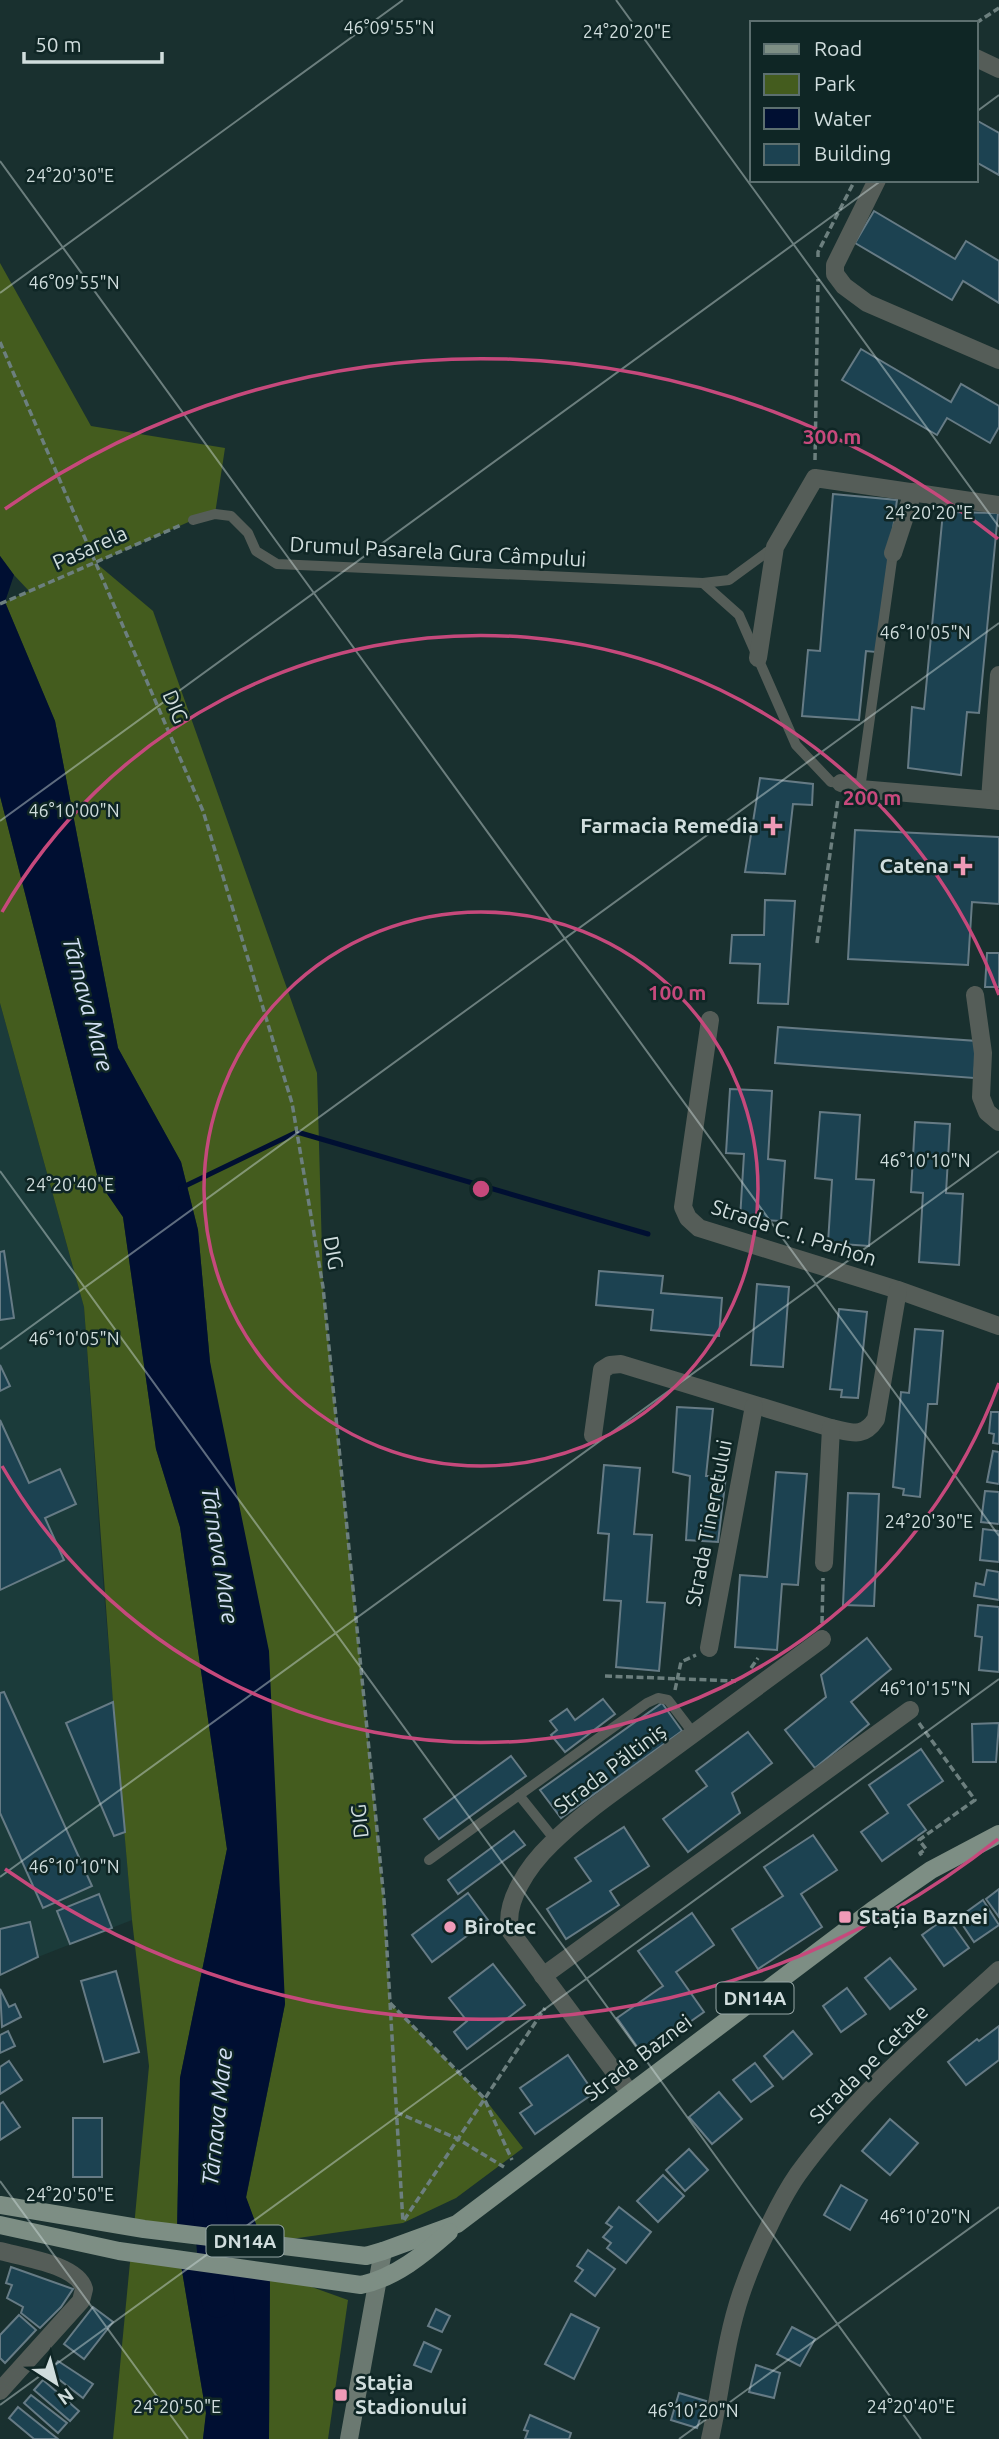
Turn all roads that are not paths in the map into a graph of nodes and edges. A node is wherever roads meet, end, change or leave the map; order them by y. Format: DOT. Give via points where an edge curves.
graph roads {
  1 [pos="978,59"];
  2 [pos="999,69"];
  3 [pos="876,182"];
  4 [pos="999,360"];
  5 [pos="913,492"];
  6 [pos="999,505"];
  7 [pos="193,520"];
  8 [pos="775,547"];
  9 [pos="893,553"];
  10 [pos="703,583"];
  11 [pos="758,658"];
  12 [pos="999,675"];
  13 [pos="841,783"];
  14 [pos="860,789"];
  15 [pos="995,801"];
  16 [pos="975,995"];
  17 [pos="710,1020"];
  18 [pos="999,1122"];
  19 [pos="898,1290"];
  20 [pos="999,1326"];
  21 [pos="754,1406"];
  22 [pos="831,1428"];
  23 [pos="593,1434"];
  24 [pos="824,1563"];
  25 [pos="822,1639"];
  26 [pos="709,1648"];
  27 [pos="910,1710"];
  28 [pos="694,1734"];
  29 [pos="519,1795"];
  30 [pos="999,1834"];
  31 [pos="555,1840"];
  32 [pos="429,1860"];
  33 [pos="999,1970"];
  34 [pos="543,1976"];
  35 [pos="630,2093"];
  36 [pos="0,2205"];
  37 [pos="457,2224"];
  38 [pos="0,2225"];
  39 [pos="0,2251"];
  40 [pos="375,2253"];
  41 [pos="369,2283"];
  42 [pos="0,2391"];
  43 [pos="348,2439"];
  44 [pos="710,2439"];
  1 -- 2 [label="street"];
  3 -- 4 [label="street" via="835,265 835,274 867,303"];
  5 -- 6 [label="street"];
  5 -- 8 [label="street" via="815,478"];
  5 -- 9 [label="street"];
  7 -- 10 [label="lane, Drumul Pasarela Gura Câmpului" via="215,514 231,516 248,533 256,551 277,564"];
  8 -- 10 [label="lane" via="729,580"];
  8 -- 11 [label="street"];
  9 -- 14 [label="lane"];
  10 -- 11 [label="lane" via="739,615"];
  11 -- 13 [label="lane" via="796,745 831,782"];
  12 -- 15 [label="street"];
  13 -- 14 [label="street"];
  14 -- 15 [label="street"];
  16 -- 18 [label="street" via="983,1053 981,1097 987,1112"];
  17 -- 19 [label="street, Strada C. I. Parhon" via="683,1207 688,1218 699,1228"];
  19 -- 20 [label="street, Strada C. I. Parhon"];
  19 -- 22 [label="street" via="876,1419 870,1429 859,1434"];
  21 -- 22 [label="street"];
  21 -- 23 [label="street" via="621,1364 610,1365 602,1370"];
  21 -- 26 [label="street, Strada Tineretului"];
  22 -- 24 [label="street"];
  25 -- 28 [label="street, Strada Păltiniș"];
  27 -- 34 [label="street"];
  28 -- 29 [label="lane" via="668,1700 658,1698"];
  28 -- 31 [label="street, Strada Păltiniș"];
  29 -- 31 [label="lane"];
  29 -- 32 [label="lane"];
  30 -- 35 [label="main road, Strada Baznei / DN14A" via="931,1870 873,1910"];
  31 -- 34 [label="street, Strada Păltiniș" via="523,1880 508,1922"];
  33 -- 44 [label="street, Strada pe Cetate" via="901,2059 838,2123 796,2176 741,2293 727,2342"];
  34 -- 35 [label="street, Strada Păltiniș"];
  35 -- 37 [label="main road, Strada Baznei / DN14A"];
  36 -- 40 [label="main road, DN14A" via="123,2226"];
  37 -- 40 [label="main road, Strada Baznei / DN14A"];
  37 -- 41 [label="main road, DN14A" via="422,2254"];
  38 -- 41 [label="main road, DN14A" via="119,2251"];
  39 -- 42 [label="street" via="63,2269 78,2276 84,2289 81,2301"];
  40 -- 41 [label="main road"];
  41 -- 43 [label="main road"];
}
